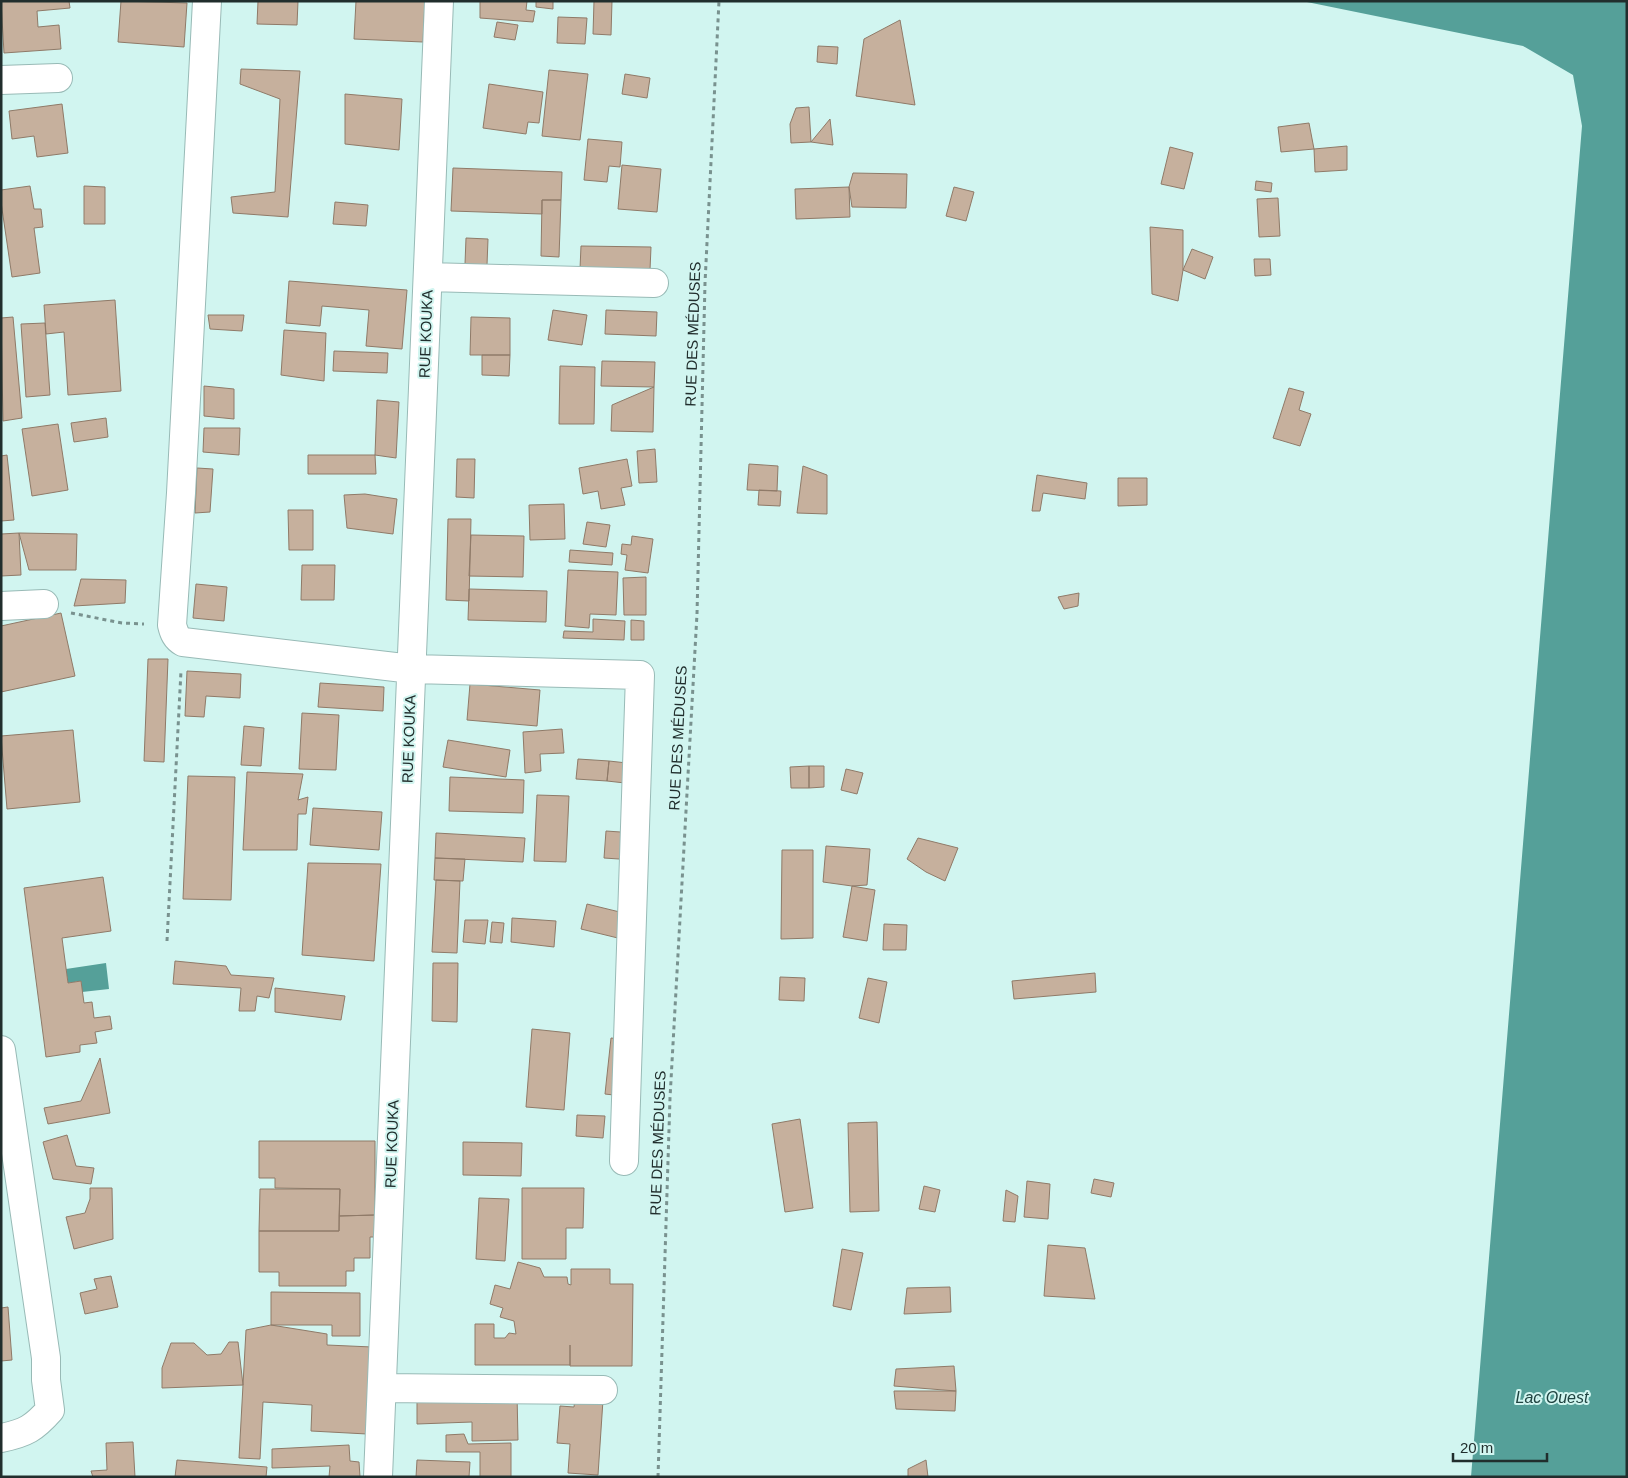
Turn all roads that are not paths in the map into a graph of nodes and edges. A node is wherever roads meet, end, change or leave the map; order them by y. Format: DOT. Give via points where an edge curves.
graph roads {
  1 [pos="207,1"];
  2 [pos="439,1"];
  3 [pos="58,78"];
  4 [pos="1,80"];
  5 [pos="428,276"];
  6 [pos="654,283"];
  7 [pos="44,604"];
  8 [pos="1,606"];
  9 [pos="412,669"];
  10 [pos="1,1050"];
  11 [pos="624,1161"];
  12 [pos="382,1388"];
  13 [pos="603,1390"];
  14 [pos="1,1438"];
  15 [pos="378,1477"];
  1 -- 9 [label="street" via="181,493 177,634"];
  2 -- 5 [label="street, RUE KOUKA"];
  3 -- 4 [label="street"];
  5 -- 6 [label="street"];
  5 -- 9 [label="street, RUE KOUKA"];
  7 -- 8 [label="street"];
  9 -- 11 [label="street" via="640,675"];
  9 -- 12 [label="street, RUE KOUKA"];
  10 -- 14 [label="street" via="46,1358 50,1410 37,1425"];
  12 -- 13 [label="street"];
  12 -- 15 [label="street, RUE KOUKA"];
}
